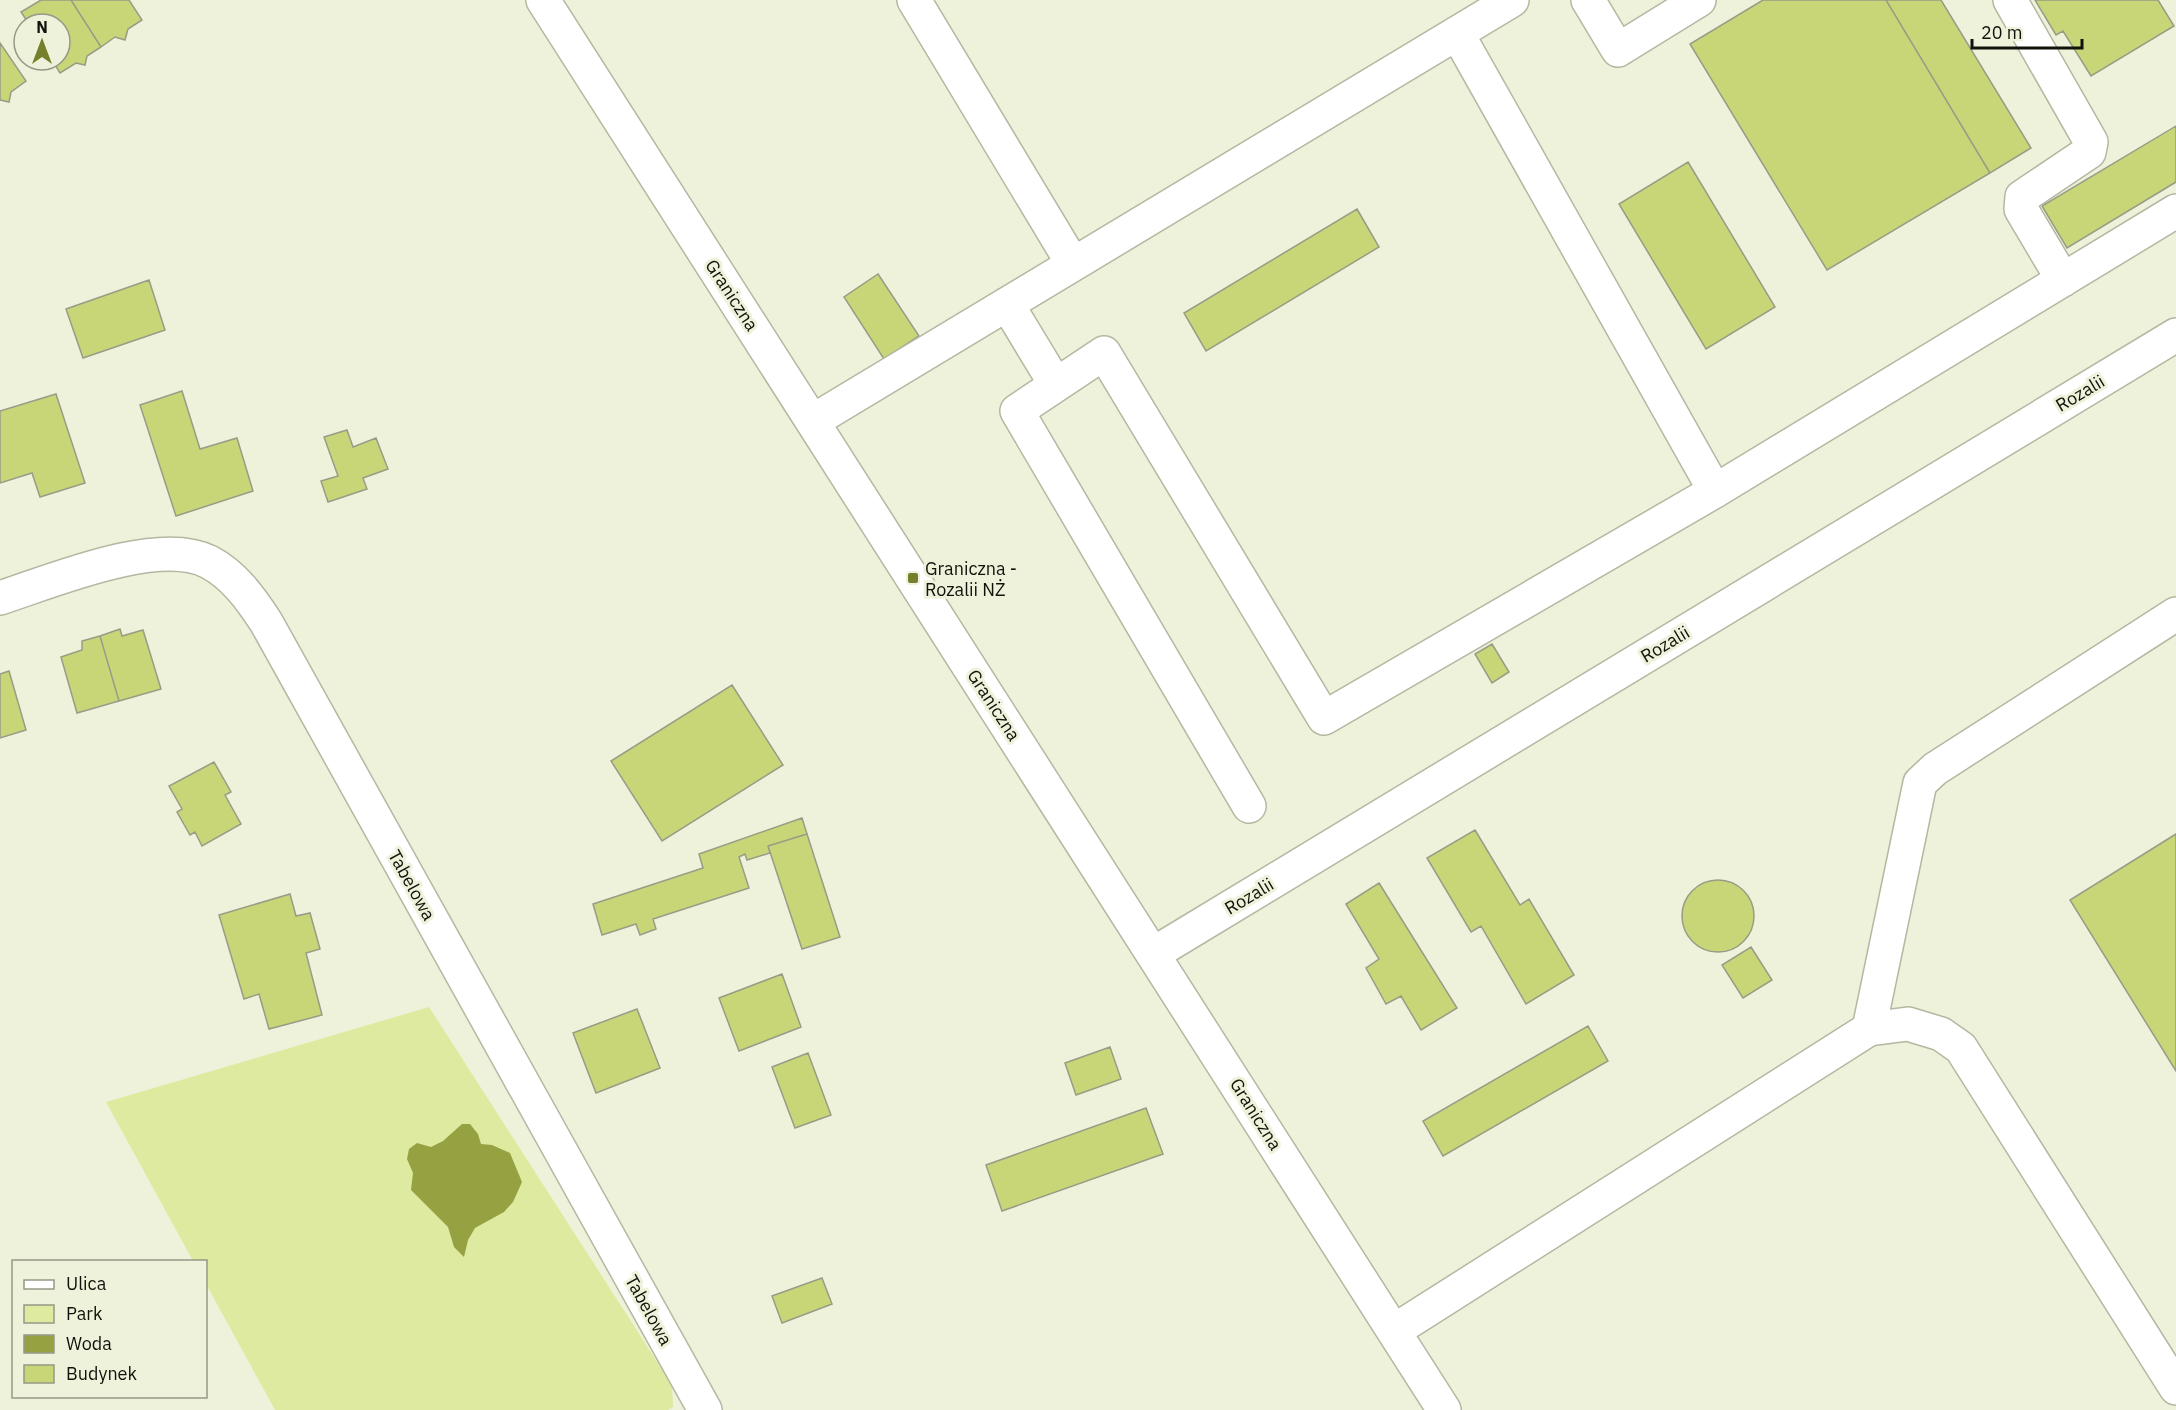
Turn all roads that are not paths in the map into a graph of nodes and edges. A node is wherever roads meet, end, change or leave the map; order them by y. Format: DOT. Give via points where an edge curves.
graph roads {
  1 [pos="543,0"];
  2 [pos="914,0"];
  3 [pos="1512,0"];
  4 [pos="1588,0"];
  5 [pos="1699,0"];
  6 [pos="2010,0"];
  7 [pos="1457,33"];
  8 [pos="2176,211"];
  9 [pos="1073,264"];
  10 [pos="2063,280"];
  11 [pos="1007,304"];
  12 [pos="2176,335"];
  13 [pos="1056,385"];
  14 [pos="813,421"];
  15 [pos="1715,491"];
  16 [pos="0,597"];
  17 [pos="2176,614"];
  18 [pos="1250,806"];
  19 [pos="1153,954"];
  20 [pos="1869,1029"];
  21 [pos="1394,1331"];
  22 [pos="2176,1388"];
  23 [pos="705,1410"];
  24 [pos="1444,1410"];
  1 -- 14 [label="street, Graniczna"];
  2 -- 9 [label="street"];
  3 -- 7 [label="street"];
  4 -- 5 [label="street" via="1617,50"];
  6 -- 10 [label="street" via="2091,142 2089,152 2022,197 2021,209"];
  7 -- 9 [label="street"];
  7 -- 15 [label="street"];
  8 -- 10 [label="street"];
  9 -- 11 [label="street"];
  10 -- 15 [label="street"];
  11 -- 13 [label="street"];
  11 -- 14 [label="street"];
  12 -- 19 [label="street, Rozalii"];
  13 -- 15 [label="street" via="1104,353 1324,718"];
  13 -- 18 [label="street" via="1017,411"];
  14 -- 19 [label="street, Graniczna"];
  16 -- 23 [label="street, Tabelowa" via="129,557 160,555 186,555 209,562 248,594"];
  17 -- 20 [label="street" via="1935,769 1920,783"];
  19 -- 21 [label="street, Graniczna"];
  20 -- 21 [label="street"];
  20 -- 22 [label="street" via="1908,1024 1941,1034 1961,1048"];
  21 -- 24 [label="street, Graniczna"];
}
